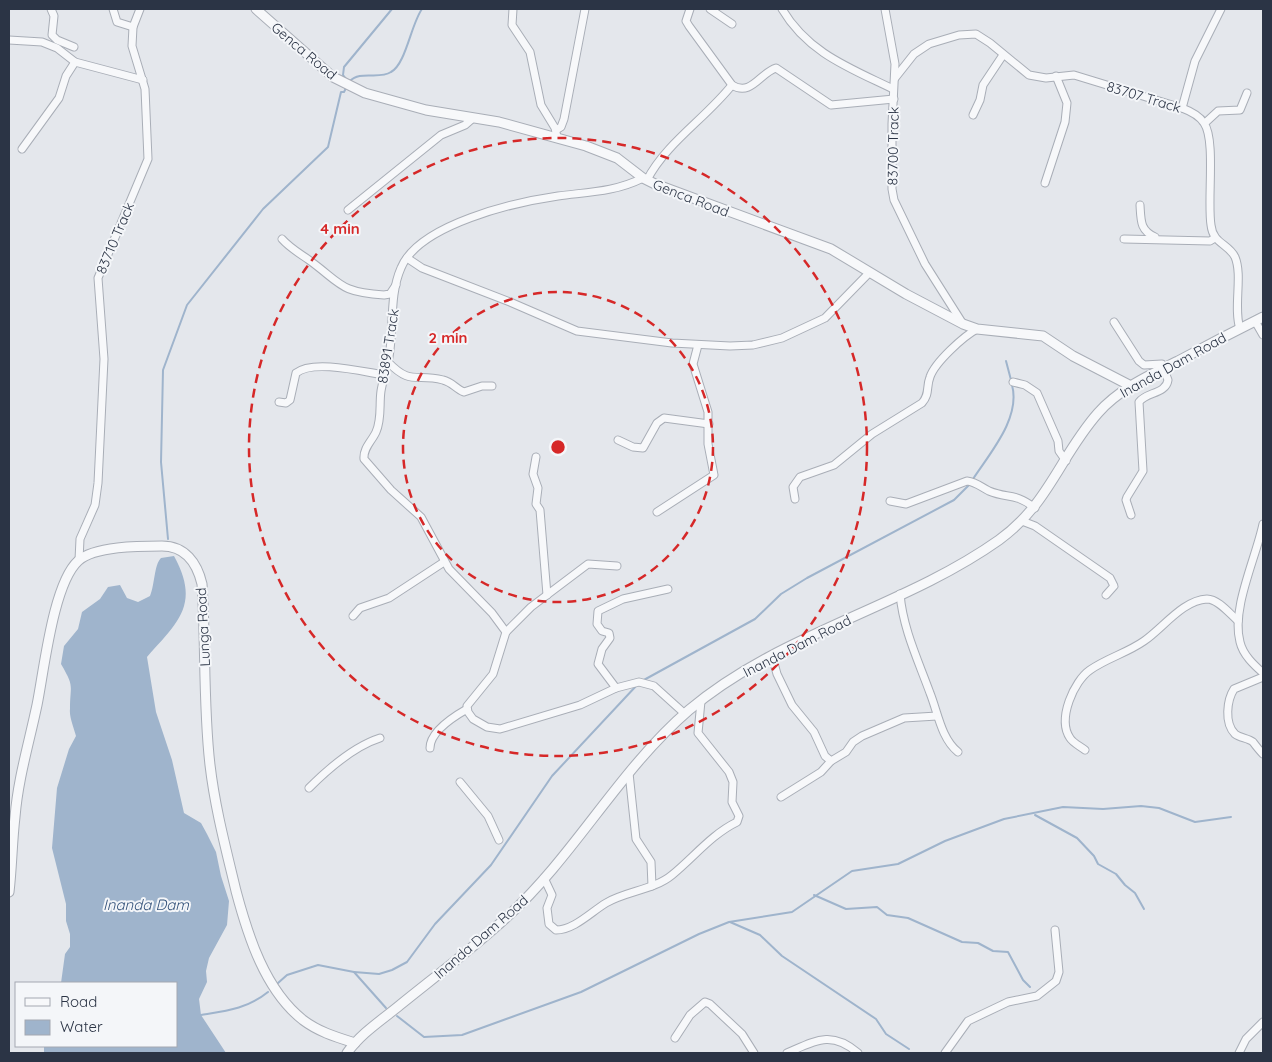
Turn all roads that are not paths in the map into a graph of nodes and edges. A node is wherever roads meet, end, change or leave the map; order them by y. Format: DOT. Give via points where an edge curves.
graph roads {
  1 [pos="52,9"];
  2 [pos="113,9"];
  3 [pos="140,9"];
  4 [pos="256,9"];
  5 [pos="513,9"];
  6 [pos="585,9"];
  7 [pos="690,9"];
  8 [pos="710,9"];
  9 [pos="782,9"];
  10 [pos="885,9"];
  11 [pos="1221,9"];
  12 [pos="732,24"];
  13 [pos="133,27"];
  14 [pos="9,40"];
  15 [pos="74,46"];
  16 [pos="1003,55"];
  17 [pos="75,62"];
  18 [pos="1056,76"];
  19 [pos="895,78"];
  20 [pos="143,80"];
  21 [pos="732,85"];
  22 [pos="893,89"];
  23 [pos="1247,92"];
  24 [pos="894,99"];
  25 [pos="1182,108"];
  26 [pos="973,115"];
  27 [pos="473,118"];
  28 [pos="1205,123"];
  29 [pos="557,134"];
  30 [pos="22,149"];
  31 [pos="645,179"];
  32 [pos="1044,183"];
  33 [pos="1140,205"];
  34 [pos="348,210"];
  35 [pos="1157,238"];
  36 [pos="1215,238"];
  37 [pos="282,239"];
  38 [pos="1124,239"];
  39 [pos="407,258"];
  40 [pos="869,272"];
  41 [pos="397,282"];
  42 [pos="1259,319"];
  43 [pos="1114,322"];
  44 [pos="963,324"];
  45 [pos="977,329"];
  46 [pos="1240,329"];
  47 [pos="1263,335"];
  48 [pos="698,345"];
  49 [pos="388,362"];
  50 [pos="1165,367"];
  51 [pos="384,375"];
  52 [pos="1013,382"];
  53 [pos="492,386"];
  54 [pos="1130,386"];
  55 [pos="279,402"];
  56 [pos="709,424"];
  57 [pos="618,440"];
  58 [pos="536,457"];
  59 [pos="1066,461"];
  60 [pos="795,499"];
  61 [pos="890,501"];
  62 [pos="1035,508"];
  63 [pos="656,512"];
  64 [pos="1131,515"];
  65 [pos="1022,521"];
  66 [pos="1263,524"];
  67 [pos="79,560"];
  68 [pos="444,562"];
  69 [pos="617,566"];
  70 [pos="668,589"];
  71 [pos="900,594"];
  72 [pos="547,595"];
  73 [pos="1106,595"];
  74 [pos="354,616"];
  75 [pos="1238,621"];
  76 [pos="506,632"];
  77 [pos="772,656"];
  78 [pos="1263,673"];
  79 [pos="1263,677"];
  80 [pos="616,688"];
  81 [pos="701,701"];
  82 [pos="467,709"];
  83 [pos="685,714"];
  84 [pos="937,716"];
  85 [pos="380,738"];
  86 [pos="430,748"];
  87 [pos="1085,750"];
  88 [pos="958,752"];
  89 [pos="1263,754"];
  90 [pos="831,762"];
  91 [pos="629,773"];
  92 [pos="460,782"];
  93 [pos="308,788"];
  94 [pos="781,796"];
  95 [pos="499,840"];
  96 [pos="544,878"];
  97 [pos="652,886"];
  98 [pos="9,892"];
  99 [pos="1055,930"];
  100 [pos="1263,1022"];
  101 [pos="675,1038"];
  102 [pos="350,1050"];
  103 [pos="754,1053"];
  104 [pos="787,1053"];
  105 [pos="858,1053"];
  106 [pos="945,1053"];
  107 [pos="1239,1053"];
  1 -- 15 [label="street" via="52,35"];
  2 -- 13 [label="street" via="116,22"];
  3 -- 13 [label="street, 83710 Track"];
  4 -- 27 [label="street, Genca Road" via="342,82 394,102"];
  5 -- 29 [label="street" via="513,28 528,47 541,105"];
  6 -- 29 [label="street" via="564,119"];
  7 -- 21 [label="street" via="686,22"];
  8 -- 12 [label="street"];
  9 -- 22 [label="street, 83700 Track" via="801,33 829,57"];
  10 -- 19 [label="street"];
  11 -- 25 [label="street" via="1194,60"];
  13 -- 20 [label="street, 83710 Track" via="132,46"];
  14 -- 17 [label="street" via="42,42 57,48"];
  16 -- 18 [label="street, 83707 Track" via="1029,75"];
  16 -- 19 [label="street, 83707 Track" via="976,34 960,35 921,48"];
  16 -- 26 [label="street" via="983,85"];
  17 -- 20 [label="street"];
  17 -- 30 [label="street" via="66,76 59,98"];
  18 -- 25 [label="street, 83707 Track" via="1085,78"];
  18 -- 32 [label="street" via="1066,104 1065,122"];
  19 -- 22 [label="street"];
  20 -- 67 [label="street, 83710 Track" via="148,159 98,278 104,359 98,483 95,504 80,539"];
  21 -- 24 [label="street" via="745,89 776,68 831,104"];
  21 -- 31 [label="street" via="659,160"];
  22 -- 24 [label="street, 83700 Track"];
  23 -- 28 [label="street" via="1240,110 1218,111"];
  24 -- 44 [label="street, 83700 Track" via="894,200 925,264"];
  25 -- 28 [label="street, 83707 Track"];
  27 -- 29 [label="street, Genca Road"];
  27 -- 34 [label="street" via="465,125 441,134"];
  28 -- 36 [label="street" via="1209,141 1211,224"];
  29 -- 31 [label="street, Genca Road" via="606,152"];
  31 -- 39 [label="street, 83891 Track" via="609,190 559,196 493,211 436,234"];
  31 -- 40 [label="street, Genca Road" via="831,249"];
  33 -- 35 [label="street" via="1142,227"];
  35 -- 36 [label="street" via="1210,241"];
  35 -- 38 [label="street"];
  36 -- 46 [label="street" via="1236,259 1236,310"];
  37 -- 41 [label="street" via="288,247 352,292 387,295"];
  39 -- 41 [label="street, 83891 Track"];
  39 -- 48 [label="street" via="422,268 576,332"];
  40 -- 44 [label="street, Genca Road"];
  40 -- 48 [label="street" via="825,318 782,338 753,345"];
  41 -- 49 [label="street, 83891 Track"];
  42 -- 46 [label="street, Inanda Dam Road"];
  42 -- 47 [label="street"];
  43 -- 50 [label="street" via="1139,361 1144,365 1160,363"];
  44 -- 45 [label="street, Genca Road"];
  45 -- 54 [label="street, Genca Road" via="1043,336"];
  45 -- 60 [label="street" via="960,339 932,372 927,396 922,403 872,434 834,465 800,477 794,487"];
  46 -- 50 [label="street, Inanda Dam Road"];
  48 -- 56 [label="street" via="692,359"];
  49 -- 51 [label="street, 83891 Track"];
  49 -- 53 [label="street" via="404,376 450,381 464,392"];
  50 -- 54 [label="street, Inanda Dam Road"];
  50 -- 64 [label="street" via="1167,386 1139,402 1143,471 1126,500"];
  51 -- 55 [label="street" via="318,366 302,369 296,373 290,400"];
  51 -- 68 [label="street, 83891 Track" via="379,423 364,459 421,517"];
  52 -- 59 [label="street" via="1037,393 1058,441 1059,451"];
  54 -- 59 [label="street, Inanda Dam Road" via="1098,413"];
  56 -- 57 [label="street" via="664,418 643,448 633,448"];
  56 -- 63 [label="street" via="708,444 713,476"];
  58 -- 72 [label="street" via="533,474 538,488 536,504 540,510"];
  59 -- 62 [label="street, Inanda Dam Road"];
  61 -- 62 [label="street" via="906,504 967,481 990,491 1019,497"];
  62 -- 65 [label="street, Inanda Dam Road"];
  65 -- 71 [label="street, Inanda Dam Road" via="962,563"];
  65 -- 73 [label="street" via="1052,537 1110,578 1114,586"];
  66 -- 75 [label="street"];
  67 -- 98 [label="street" via="68,574 48,646 20,777"];
  67 -- 102 [label="street, Lunga Road" via="96,552 165,546 183,552 196,566 202,592 210,764 219,824 241,910 256,952 278,992 291,1008"];
  68 -- 74 [label="street" via="389,598 360,608"];
  68 -- 76 [label="street, 83891 Track"];
  69 -- 72 [label="street" via="588,564"];
  70 -- 80 [label="street" via="623,599 598,611 597,624 609,633 610,638 602,649 598,664"];
  71 -- 77 [label="street, Inanda Dam Road"];
  71 -- 84 [label="street" via="903,619"];
  72 -- 76 [label="street" via="531,606"];
  75 -- 78 [label="street" via="1240,644"];
  75 -- 87 [label="street" via="1214,601 1198,601 1129,651 1090,670 1066,704 1066,730 1069,737"];
  76 -- 82 [label="street" via="493,674"];
  77 -- 81 [label="street, Inanda Dam Road"];
  77 -- 90 [label="street" via="794,710 814,732"];
  79 -- 89 [label="street" via="1234,689 1228,704 1228,719 1235,734 1251,741"];
  80 -- 82 [label="street" via="580,705 500,729 478,722"];
  80 -- 83 [label="street" via="639,682 650,684"];
  81 -- 83 [label="street, Inanda Dam Road"];
  81 -- 97 [label="street" via="698,733 729,772 732,802 738,820 698,850 671,876"];
  82 -- 86 [label="street" via="434,735"];
  83 -- 91 [label="street, Inanda Dam Road"];
  84 -- 88 [label="street"];
  84 -- 90 [label="street" via="904,718 874,730 853,742 846,752"];
  85 -- 93 [label="street" via="342,760"];
  90 -- 94 [label="street" via="821,772"];
  91 -- 96 [label="street, Inanda Dam Road"];
  91 -- 97 [label="street" via="636,839 650,860"];
  92 -- 95 [label="street" via="488,816"];
  96 -- 97 [label="street" via="552,895 547,908 548,920 556,930 586,917 616,898"];
  96 -- 102 [label="street, Inanda Dam Road" via="507,917"];
  99 -- 106 [label="street" via="1059,972 1056,981 1037,996 1008,1002 968,1021"];
  100 -- 107 [label="street" via="1246,1039"];
  101 -- 103 [label="street" via="698,1006 708,1003 742,1034"];
  104 -- 105 [label="street" via="812,1042 831,1039 849,1045"];
}
